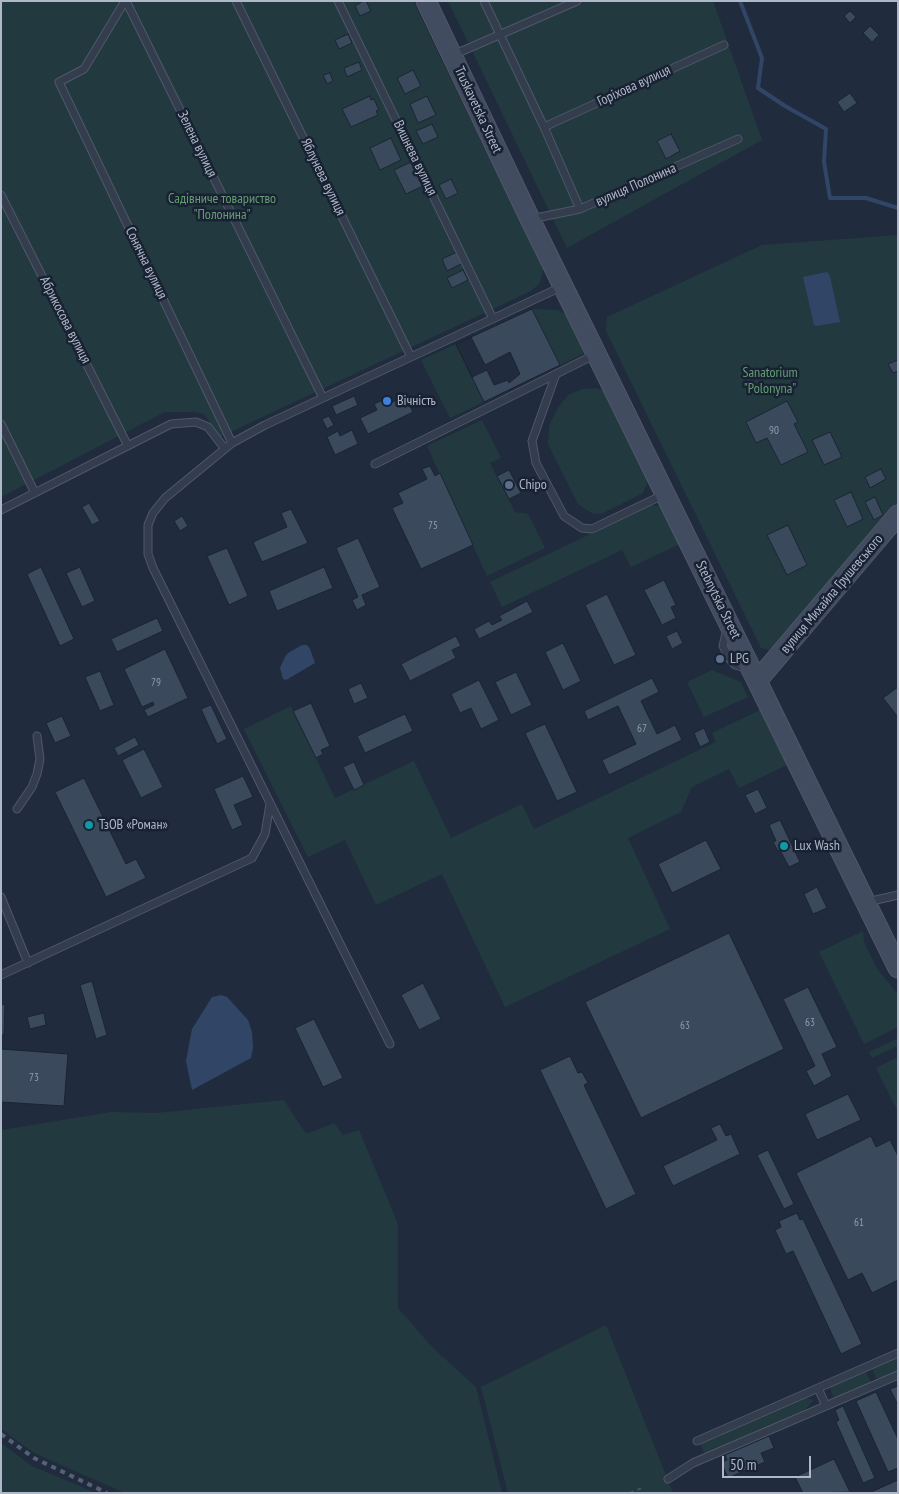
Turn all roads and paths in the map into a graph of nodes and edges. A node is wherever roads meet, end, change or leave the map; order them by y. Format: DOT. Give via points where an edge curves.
graph roads {
  1 [pos="126,1"];
  2 [pos="236,1"];
  3 [pos="338,1"];
  4 [pos="426,1"];
  5 [pos="484,1"];
  6 [pos="577,1"];
  7 [pos="499,35"];
  8 [pos="724,45"];
  9 [pos="452,55"];
  10 [pos="544,127"];
  11 [pos="738,139"];
  12 [pos="1,195"];
  13 [pos="580,210"];
  14 [pos="530,219"];
  15 [pos="564,286"];
  16 [pos="492,317"];
  17 [pos="597,354"];
  18 [pos="410,355"];
  19 [pos="556,374"];
  20 [pos="322,396"];
  21 [pos="1,424"];
  22 [pos="232,443"];
  23 [pos="128,446"];
  24 [pos="225,449"];
  25 [pos="375,464"];
  26 [pos="35,493"];
  27 [pos="666,494"];
  28 [pos="1,510"];
  29 [pos="898,515"];
  30 [pos="758,674"];
  31 [pos="37,736"];
  32 [pos="270,804"];
  33 [pos="17,809"];
  34 [pos="898,895"];
  35 [pos="1,897"];
  36 [pos="866,903"];
  37 [pos="28,963"];
  38 [pos="898,968"];
  39 [pos="1,976"];
  40 [pos="390,1044"];
  41 [pos="898,1353"];
  42 [pos="898,1375"];
  43 [pos="818,1388"];
  44 [pos="826,1406"];
  45 [pos="697,1441"];
  46 [pos="668,1479"];
  47 [pos="642,1488"];
  48 [pos="630,1493"];
  1 -- 20 [label="lane, Зелена вулиця"];
  1 -- 22 [label="lane, Сонячна вулиця" via="84,69 60,82"];
  2 -- 18 [label="lane, Яблунева вулиця"];
  3 -- 16 [label="lane, Вишнева вулиця"];
  4 -- 9 [label="street, Truskavetska Street"];
  5 -- 7 [label="lane"];
  6 -- 7 [label="lane"];
  7 -- 9 [label="lane"];
  7 -- 10 [label="lane"];
  8 -- 10 [label="lane, Горіхова вулиця"];
  9 -- 14 [label="street, Truskavetska Street"];
  10 -- 13 [label="lane"];
  11 -- 13 [label="lane, вулиця Полонина"];
  12 -- 23 [label="lane, Абрикосова вулиця"];
  13 -- 14 [label="lane, вулиця Полонина"];
  14 -- 15 [label="street, Truskavetska Street"];
  15 -- 16 [label="lane"];
  15 -- 17 [label="street, Stebnytska Street"];
  16 -- 18 [label="lane"];
  17 -- 19 [label="lane"];
  17 -- 27 [label="street, Stebnytska Street"];
  18 -- 20 [label="lane"];
  19 -- 25 [label="lane"];
  19 -- 27 [label="lane" via="531,448 568,520 582,528 592,529"];
  20 -- 22 [label="lane"];
  21 -- 26 [label="lane"];
  22 -- 24 [label="lane"];
  23 -- 24 [label="lane" via="171,424 185,421 208,427"];
  23 -- 26 [label="lane"];
  24 -- 32 [label="lane" via="184,480 153,513 148,525 148,554"];
  26 -- 28 [label="lane"];
  27 -- 30 [label="street, Stebnytska Street" via="729,624"];
  29 -- 30 [label="street, вулиця Михайла Грушевського"];
  30 -- 36 [label="street, Stebnytska Street"];
  31 -- 33 [label="lane" via="40,759 37,774"];
  32 -- 37 [label="lane" via="265,834 252,858"];
  32 -- 40 [label="lane"];
  34 -- 36 [label="lane"];
  35 -- 37 [label="lane"];
  36 -- 38 [label="street, Stebnytska Street"];
  37 -- 39 [label="lane"];
  41 -- 43 [label="lane"];
  42 -- 44 [label="lane"];
  43 -- 44 [label="lane"];
  43 -- 45 [label="lane"];
  44 -- 46 [label="lane" via="693,1463"];
  47 -- 48 [label="path"];
}
